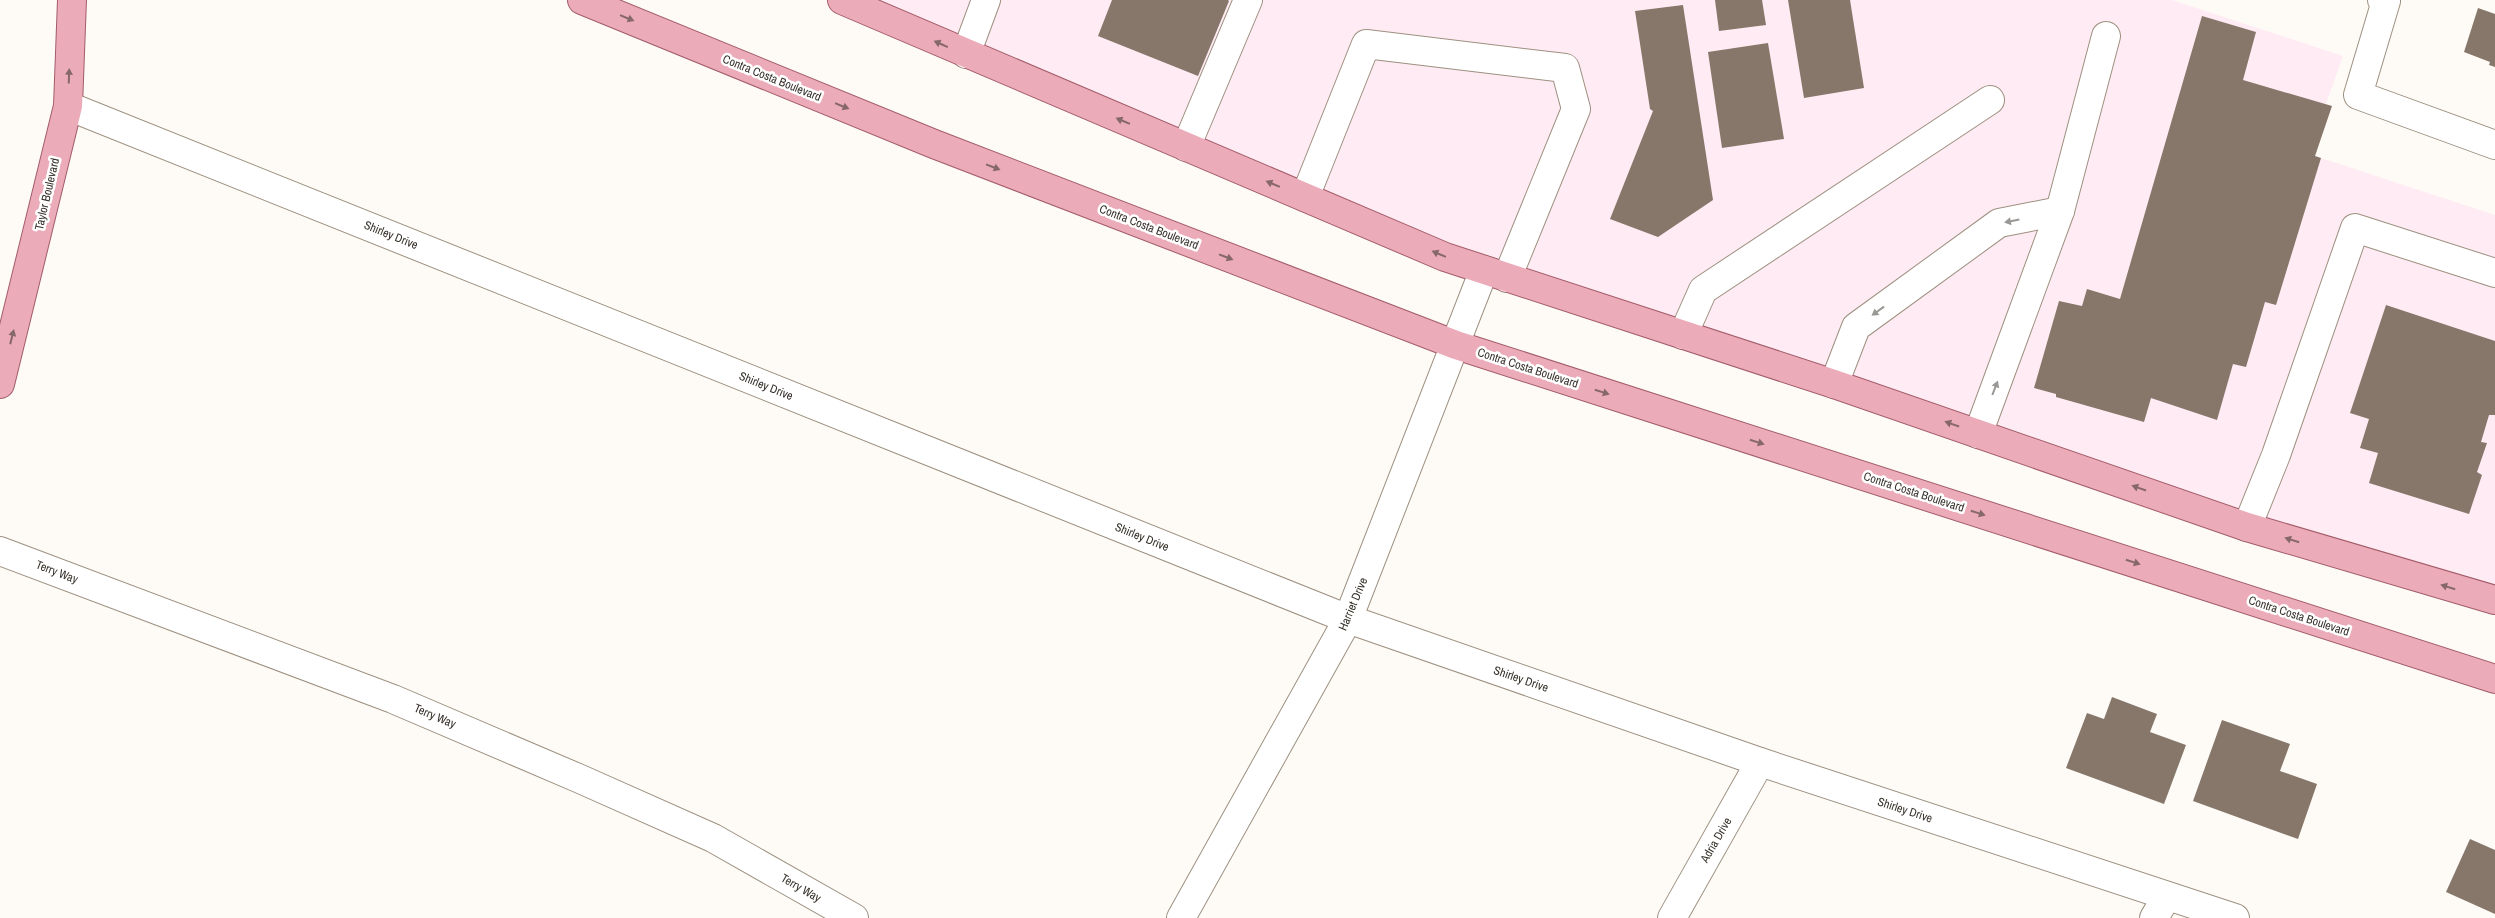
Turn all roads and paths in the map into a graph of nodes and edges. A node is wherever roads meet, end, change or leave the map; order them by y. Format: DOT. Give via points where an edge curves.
graph roads {
  1 [pos="72,0"];
  2 [pos="582,0"];
  3 [pos="842,0"];
  4 [pos="986,0"];
  5 [pos="1248,0"];
  6 [pos="2382,0"];
  7 [pos="2106,36"];
  8 [pos="966,54"];
  9 [pos="1990,100"];
  10 [pos="68,106"];
  11 [pos="2495,145"];
  12 [pos="1186,148"];
  13 [pos="1304,197"];
  14 [pos="2060,211"];
  15 [pos="2495,273"];
  16 [pos="1496,274"];
  17 [pos="1683,335"];
  18 [pos="1456,345"];
  19 [pos="0,384"];
  20 [pos="1834,384"];
  21 [pos="1978,434"];
  22 [pos="2247,527"];
  23 [pos="0,551"];
  24 [pos="2495,600"];
  25 [pos="1348,620"];
  26 [pos="2495,678"];
  27 [pos="1760,762"];
  28 [pos="2160,907"];
  29 [pos="854,918"];
  30 [pos="1181,918"];
  31 [pos="1672,918"];
  32 [pos="2235,918"];
  10 -- 1 [label="main road, Taylor Boulevard, one-way"];
  2 -- 18 [label="main road, Contra Costa Boulevard, one-way" via="934,144"];
  8 -- 3 [label="main road, one-way"];
  4 -- 8 [label="street"];
  5 -- 12 [label="street"];
  6 -- 11 [label="street" via="2386,2 2358,95"];
  7 -- 14 [label="street"];
  12 -- 8 [label="main road, one-way"];
  9 -- 17 [label="street" via="1704,290"];
  19 -- 10 [label="main road, Taylor Boulevard, one-way"];
  10 -- 25 [label="street, Shirley Drive"];
  13 -- 12 [label="main road, one-way"];
  16 -- 13 [label="main road, one-way" via="1445,257"];
  13 -- 16 [label="street, Harriet Drive" via="1366,44 1565,68 1576,109"];
  14 -- 20 [label="street, one-way" via="1999,223 1856,327"];
  21 -- 14 [label="street, one-way"];
  15 -- 22 [label="street" via="2355,228 2276,455"];
  16 -- 17 [label="main road"];
  16 -- 18 [label="street, Harriet Drive"];
  17 -- 20 [label="main road"];
  18 -- 25 [label="street, Harriet Drive"];
  18 -- 26 [label="main road, Contra Costa Boulevard, one-way"];
  21 -- 20 [label="main road, one-way"];
  22 -- 21 [label="main road, one-way"];
  24 -- 22 [label="main road, one-way"];
  23 -- 29 [label="street, Terry Way" via="393,698 542,762 713,838"];
  25 -- 27 [label="street, Shirley Drive"];
  25 -- 30 [label="street, Harriet Drive"];
  27 -- 28 [label="street, Shirley Drive"];
  27 -- 31 [label="street, Adria Drive"];
  28 -- 32 [label="street, Shirley Drive"];
}
